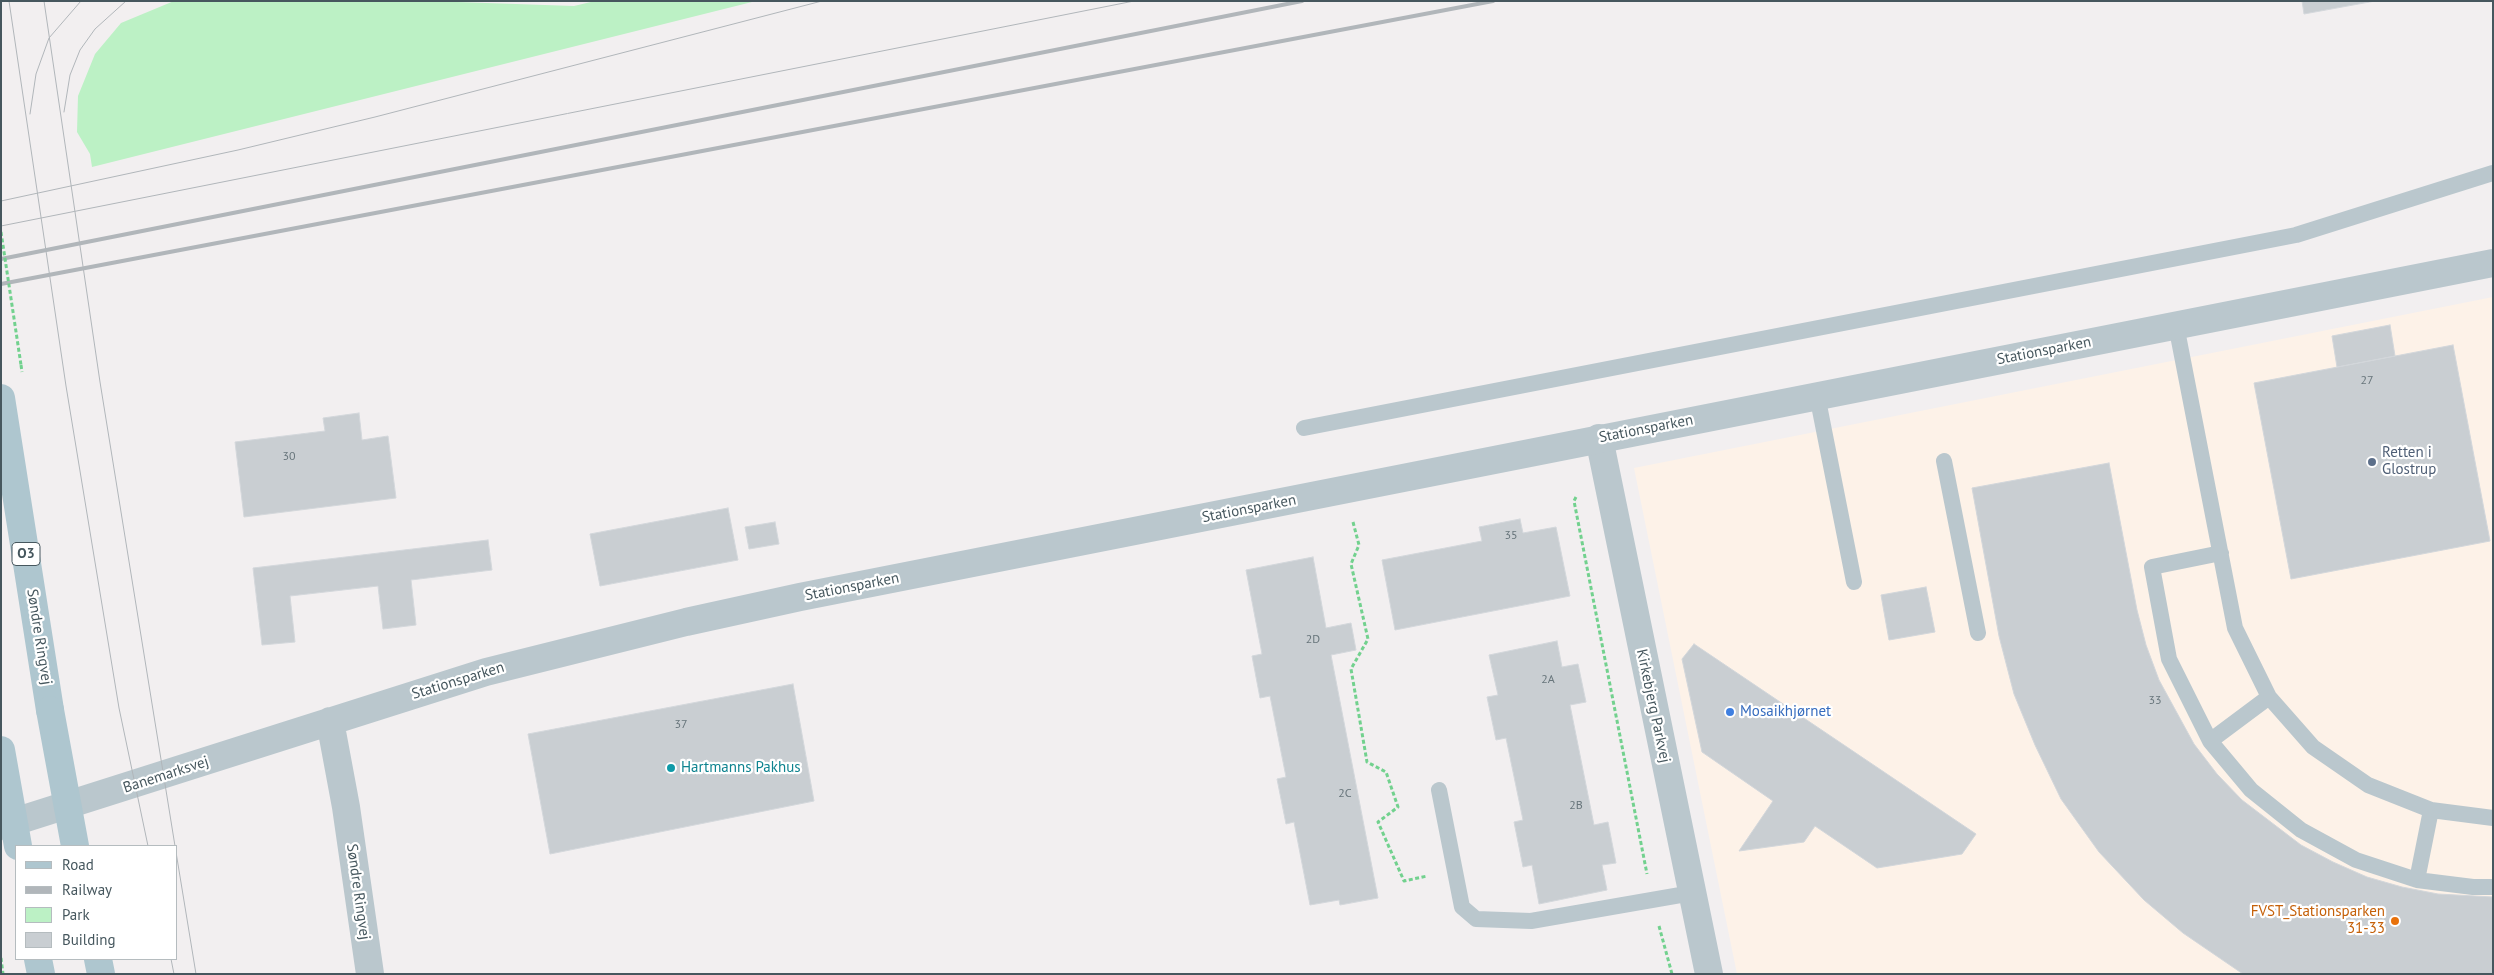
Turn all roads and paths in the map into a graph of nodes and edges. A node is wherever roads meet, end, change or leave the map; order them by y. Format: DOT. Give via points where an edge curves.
graph roads {
  1 [pos="2493,173"];
  2 [pos="1,232"];
  3 [pos="2493,263"];
  4 [pos="2176,325"];
  5 [pos="21,365"];
  6 [pos="1816,395"];
  7 [pos="1,398"];
  8 [pos="1304,428"];
  9 [pos="1599,438"];
  10 [pos="1944,461"];
  11 [pos="1578,492"];
  12 [pos="1355,530"];
  13 [pos="2221,553"];
  14 [pos="1854,582"];
  15 [pos="1978,633"];
  16 [pos="2269,697"];
  17 [pos="330,721"];
  18 [pos="2210,741"];
  19 [pos="1,750"];
  20 [pos="1439,790"];
  21 [pos="2431,810"];
  22 [pos="2493,818"];
  23 [pos="1,826"];
  24 [pos="18,845"];
  25 [pos="76,845"];
  26 [pos="1429,876"];
  27 [pos="2417,880"];
  28 [pos="2493,887"];
  29 [pos="1692,893"];
  30 [pos="1652,900"];
  31 [pos="1,958"];
  32 [pos="30,960"];
  33 [pos="38,960"];
  34 [pos="98,960"];
  35 [pos="3,974"];
  36 [pos="31,974"];
  37 [pos="41,974"];
  38 [pos="101,974"];
  39 [pos="370,974"];
  40 [pos="1672,974"];
  41 [pos="1709,974"];
  1 -- 8 [label="lane" via="2296,235"];
  2 -- 5 [label="path, bridge"];
  3 -- 4 [label="street, Stationsparken"];
  4 -- 6 [label="street, Stationsparken"];
  4 -- 13 [label="lane"];
  6 -- 9 [label="street, Stationsparken"];
  6 -- 14 [label="lane"];
  7 -- 25 [label="main road, Søndre Ringvej / O3, bridge" via="50,710"];
  9 -- 17 [label="street, Stationsparken" via="696,620 496,669"];
  9 -- 29 [label="street, Kirkebjerg Parkvej"];
  10 -- 15 [label="lane"];
  11 -- 30 [label="path" via="1574,501"];
  12 -- 26 [label="path" via="1359,545 1352,564 1368,638 1351,668 1367,762 1386,772 1398,807 1378,822 1404,881"];
  13 -- 16 [label="lane" via="2235,628"];
  13 -- 18 [label="lane" via="2152,567 2169,658"];
  16 -- 18 [label="lane"];
  16 -- 21 [label="lane" via="2313,747 2360,780"];
  17 -- 23 [label="street, Banemarksvej"];
  17 -- 39 [label="street, Søndre Ringvej"];
  18 -- 27 [label="lane" via="2251,790 2301,830 2356,860"];
  19 -- 24 [label="main road, bridge"];
  20 -- 30 [label="lane" via="1462,907 1476,919 1531,921"];
  21 -- 22 [label="lane"];
  21 -- 27 [label="lane"];
  27 -- 28 [label="lane"];
  29 -- 30 [label="lane"];
  29 -- 41 [label="street, Kirkebjerg Parkvej"];
  30 -- 40 [label="path"];
  31 -- 35 [label="path"];
  32 -- 36 [label="main road"];
  33 -- 37 [label="main road"];
  34 -- 38 [label="main road"];
}
